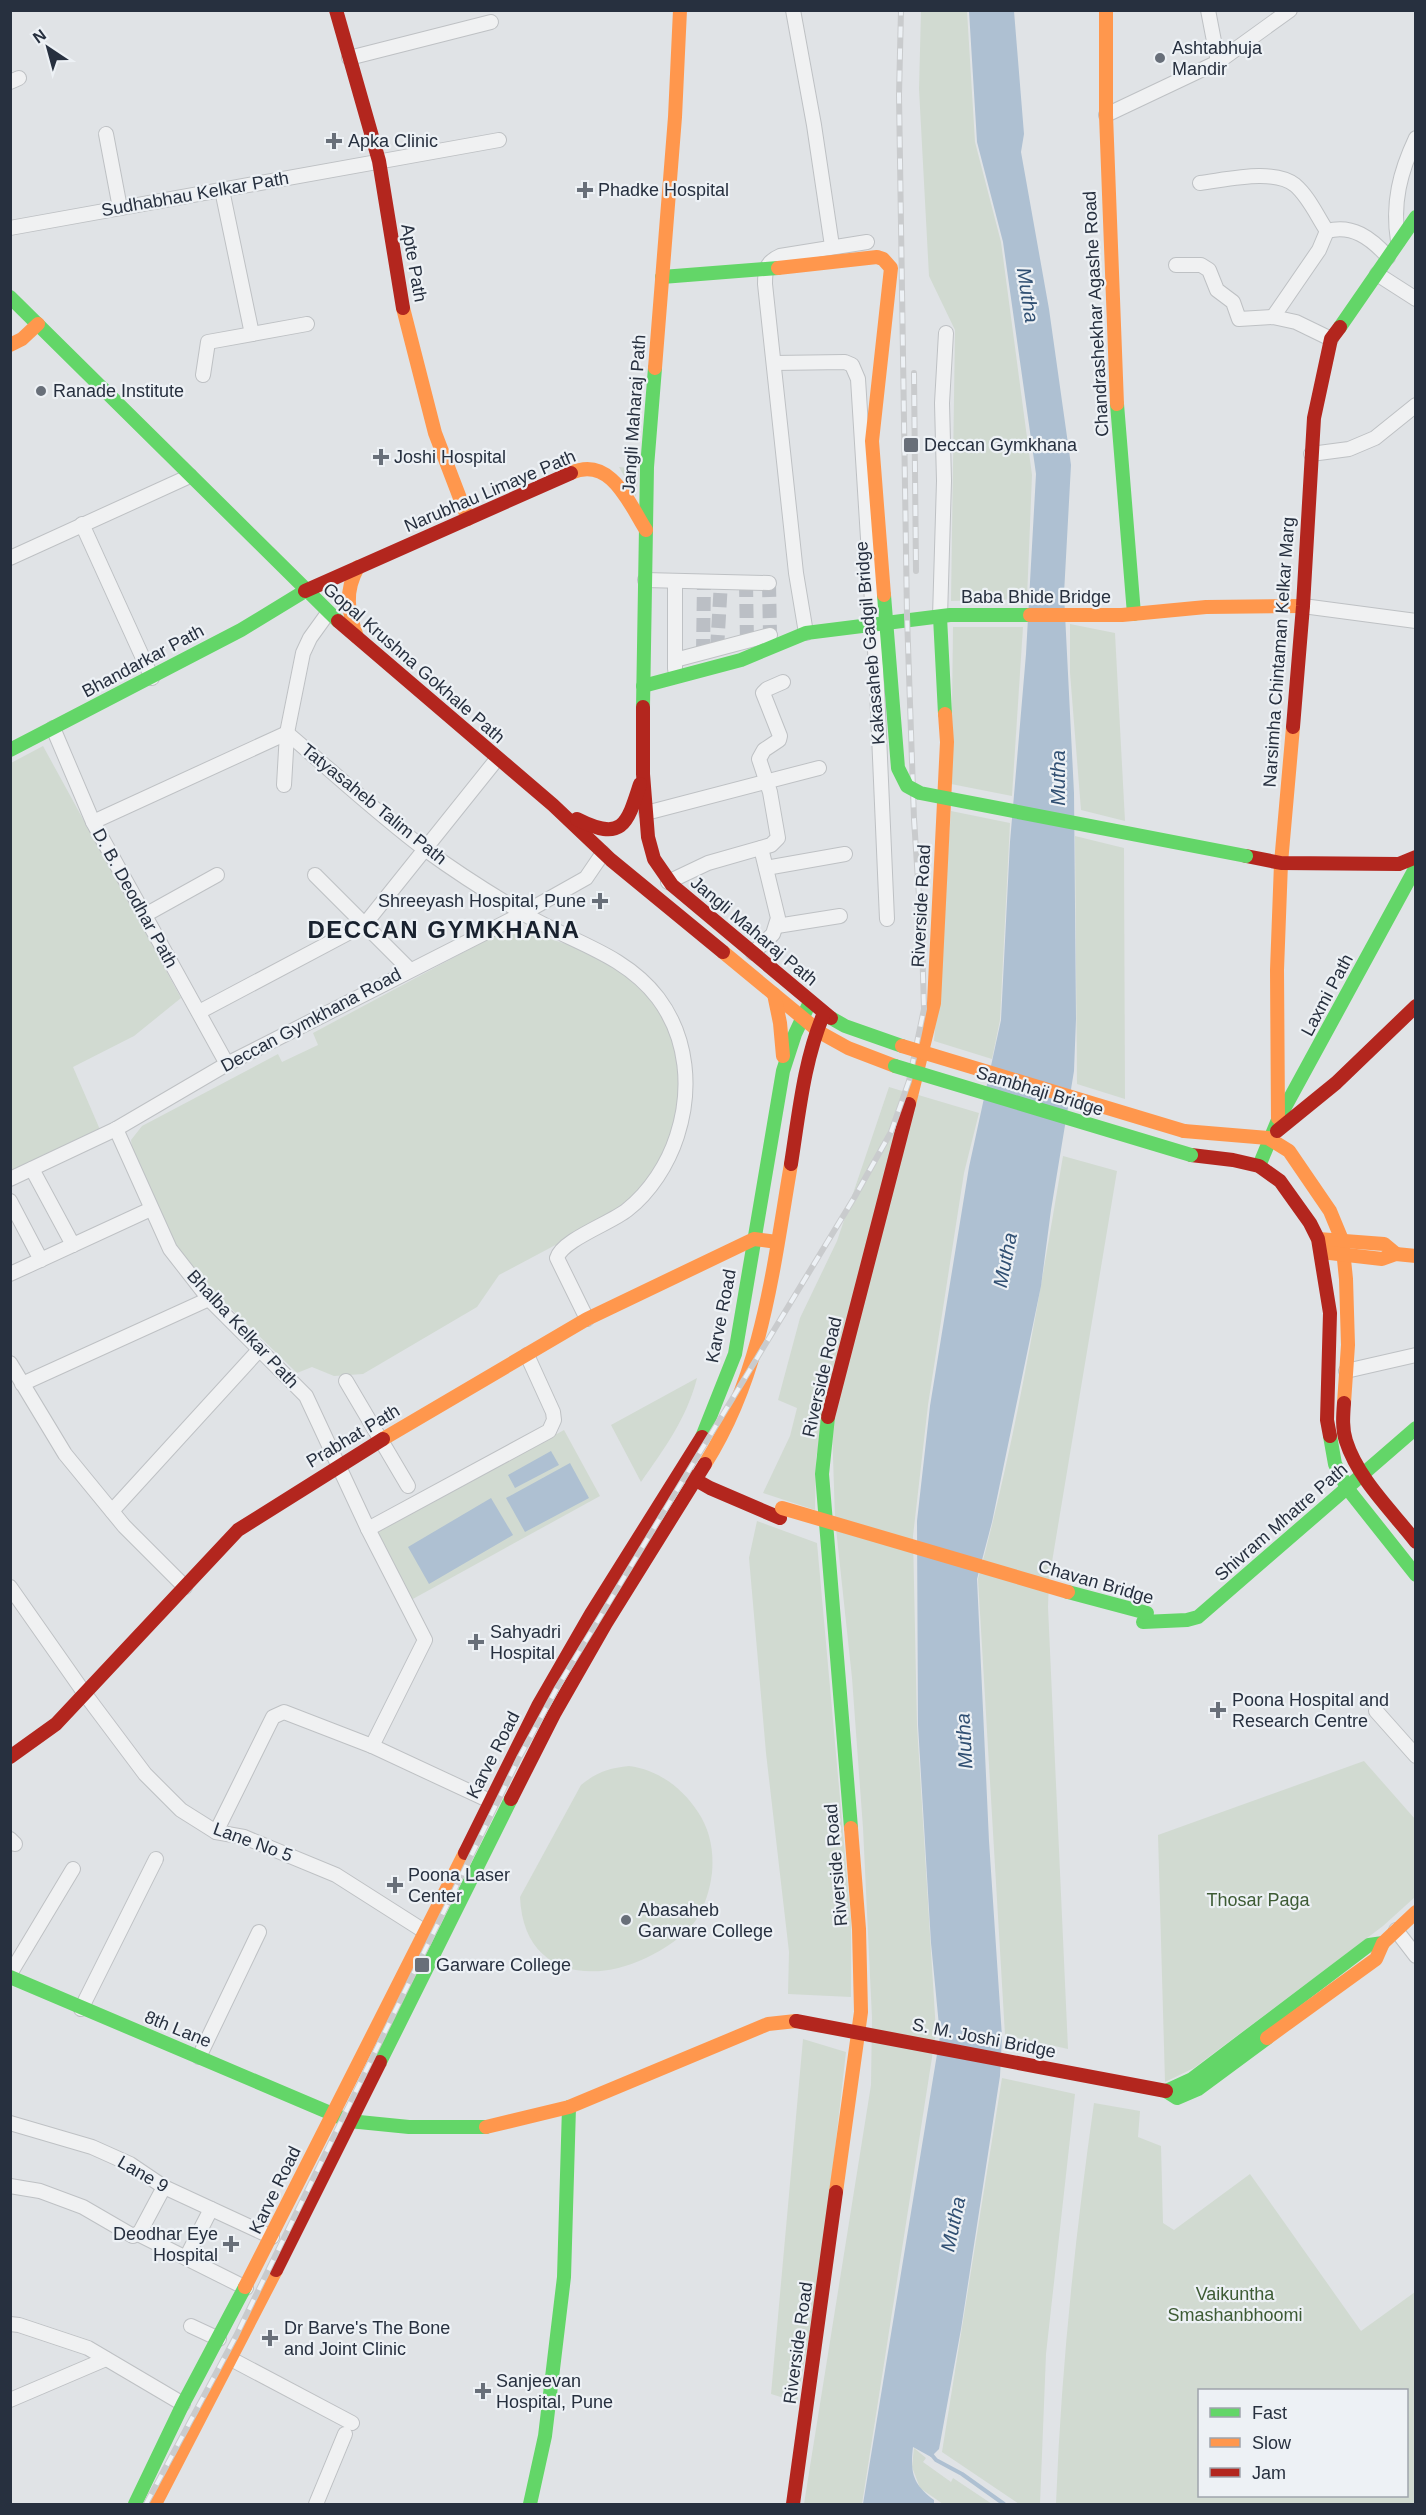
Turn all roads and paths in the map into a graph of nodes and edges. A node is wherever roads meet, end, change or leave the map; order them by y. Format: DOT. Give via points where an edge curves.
graph roads {
  1 [pos="336,10"];
  2 [pos="680,10"];
  3 [pos="793,10"];
  4 [pos="1106,10"];
  5 [pos="1208,10"];
  6 [pos="1290,10"];
  7 [pos="491,22"];
  8 [pos="349,58"];
  9 [pos="1218,62"];
  10 [pos="1106,115"];
  11 [pos="106,134"];
  12 [pos="1416,138"];
  13 [pos="499,140"];
  14 [pos="379,161"];
  15 [pos="1200,183"];
  16 [pos="222,190"];
  17 [pos="120,208"];
  18 [pos="1416,217"];
  19 [pos="10,228"];
  20 [pos="1326,231"];
  21 [pos="1398,241"];
  22 [pos="867,242"];
  23 [pos="832,246"];
  24 [pos="1388,257"];
  25 [pos="1176,266"];
  26 [pos="772,269"];
  27 [pos="1377,274"];
  28 [pos="662,277"];
  29 [pos="10,297"];
  30 [pos="1416,299"];
  31 [pos="1273,317"];
  32 [pos="38,324"];
  33 [pos="307,324"];
  34 [pos="946,333"];
  35 [pos="252,334"];
  36 [pos="1331,339"];
  37 [pos="10,345"];
  38 [pos="774,363"];
  39 [pos="203,375"];
  40 [pos="1416,405"];
  41 [pos="1311,454"];
  42 [pos="190,476"];
  43 [pos="468,519"];
  44 [pos="82,524"];
  45 [pos="645,530"];
  46 [pos="10,558"];
  47 [pos="358,567"];
  48 [pos="645,580"];
  49 [pos="675,581"];
  50 [pos="769,583"];
  51 [pos="305,591"];
  52 [pos="289,601"];
  53 [pos="317,602"];
  54 [pos="1303,606"];
  55 [pos="328,613"];
  56 [pos="1128,615"];
  57 [pos="945,616"];
  58 [pos="1416,621"];
  59 [pos="873,624"];
  60 [pos="806,633"];
  61 [pos="770,634"];
  62 [pos="357,638"];
  63 [pos="675,660"];
  64 [pos="152,678"];
  65 [pos="675,678"];
  66 [pos="783,682"];
  67 [pos="643,686"];
  68 [pos="53,728"];
  69 [pos="287,734"];
  70 [pos="10,750"];
  71 [pos="497,759"];
  72 [pos="819,768"];
  73 [pos="643,774"];
  74 [pos="765,781"];
  75 [pos="284,785"];
  76 [pos="553,805"];
  77 [pos="646,817"];
  78 [pos="93,822"];
  79 [pos="761,848"];
  80 [pos="426,849"];
  81 [pos="603,853"];
  82 [pos="845,854"];
  83 [pos="1416,857"];
  84 [pos="1281,863"];
  85 [pos="1416,867"];
  86 [pos="766,868"];
  87 [pos="217,875"];
  88 [pos="315,875"];
  89 [pos="665,878"];
  90 [pos="522,914"];
  91 [pos="145,915"];
  92 [pos="840,916"];
  93 [pos="887,919"];
  94 [pos="365,924"];
  95 [pos="777,926"];
  96 [pos="753,953"];
  97 [pos="409,969"];
  98 [pos="774,994"];
  99 [pos="810,1002"];
  100 [pos="1416,1006"];
  101 [pos="199,1012"];
  102 [pos="824,1013"];
  103 [pos="801,1021"];
  104 [pos="846,1026"];
  105 [pos="816,1032"];
  106 [pos="858,1054"];
  107 [pos="227,1064"];
  108 [pos="783,1071"];
  109 [pos="806,1074"];
  110 [pos="1321,1076"];
  111 [pos="1278,1118"];
  112 [pos="116,1129"];
  113 [pos="1268,1138"];
  114 [pos="1259,1166"];
  115 [pos="32,1168"];
  116 [pos="10,1179"];
  117 [pos="10,1201"];
  118 [pos="151,1209"];
  119 [pos="754,1239"];
  120 [pos="777,1242"];
  121 [pos="73,1245"];
  122 [pos="1319,1245"];
  123 [pos="1343,1247"];
  124 [pos="1416,1256"];
  125 [pos="41,1260"];
  126 [pos="10,1274"];
  127 [pos="209,1299"];
  128 [pos="587,1319"];
  129 [pos="260,1350"];
  130 [pos="527,1355"];
  131 [pos="1416,1355"];
  132 [pos="10,1363"];
  133 [pos="1346,1371"];
  134 [pos="346,1381"];
  135 [pos="22,1384"];
  136 [pos="1416,1428"];
  137 [pos="382,1440"];
  138 [pos="338,1465"];
  139 [pos="683,1467"];
  140 [pos="1363,1475"];
  141 [pos="699,1476"];
  142 [pos="408,1486"];
  143 [pos="1347,1488"];
  144 [pos="112,1511"];
  145 [pos="368,1529"];
  146 [pos="1416,1542"];
  147 [pos="1416,1575"];
  148 [pos="10,1587"];
  149 [pos="186,1587"];
  150 [pos="1160,1620"];
  151 [pos="85,1694"];
  152 [pos="1376,1711"];
  153 [pos="372,1746"];
  154 [pos="1416,1756"];
  155 [pos="10,1757"];
  156 [pos="490,1801"];
  157 [pos="216,1832"];
  158 [pos="156,1859"];
  159 [pos="73,1869"];
  160 [pos="1416,1912"];
  161 [pos="1396,1930"];
  162 [pos="424,1931"];
  163 [pos="259,1932"];
  164 [pos="1416,1956"];
  165 [pos="10,1975"];
  166 [pos="81,2009"];
  167 [pos="199,2057"];
  168 [pos="569,2107"];
  169 [pos="333,2113"];
  170 [pos="349,2121"];
  171 [pos="10,2123"];
  172 [pos="10,2186"];
  173 [pos="164,2187"];
  174 [pos="211,2209"];
  175 [pos="138,2234"];
  176 [pos="272,2237"];
  177 [pos="186,2258"];
  178 [pos="246,2288"];
  179 [pos="10,2324"];
  180 [pos="191,2326"];
  181 [pos="219,2339"];
  182 [pos="106,2359"];
  183 [pos="231,2359"];
  184 [pos="10,2400"];
  185 [pos="183,2404"];
  186 [pos="156,2504"];
  187 [pos="135,2505"];
  188 [pos="316,2505"];
  189 [pos="530,2505"];
  190 [pos="793,2505"];
  1 -- 8 [label="street, Apte Path"];
  2 -- 28 [label="street, Jangli Maharaj Path"];
  3 -- 23 [label="street"];
  4 -- 10 [label="street, Chandrashekhar Agashe Road"];
  5 -- 9 [label="street"];
  6 -- 9 [label="street"];
  7 -- 8 [label="street"];
  8 -- 14 [label="street, Apte Path"];
  9 -- 10 [label="street"];
  10 -- 56 [label="street, Chandrashekhar Agashe Road"];
  11 -- 17 [label="street"];
  12 -- 21 [label="street" via="1404,164 1396,199"];
  13 -- 14 [label="street, Sudhabhau Kelkar Path"];
  14 -- 16 [label="street, Sudhabhau Kelkar Path"];
  14 -- 43 [label="street, Apte Path" via="402,304 435,433"];
  15 -- 20 [label="street" via="1263,175 1284,179 1306,197"];
  16 -- 17 [label="street, Sudhabhau Kelkar Path"];
  16 -- 35 [label="street"];
  17 -- 19 [label="street, Sudhabhau Kelkar Path"];
  18 -- 21 [label="street, Narsimha Chintaman Kelkar Marg"];
  20 -- 24 [label="street" via="1348,228 1371,240"];
  20 -- 31 [label="street" via="1319,250"];
  21 -- 24 [label="street, Narsimha Chintaman Kelkar Marg"];
  22 -- 23 [label="street"];
  23 -- 26 [label="street" via="772,259"];
  24 -- 27 [label="street, Narsimha Chintaman Kelkar Marg"];
  25 -- 31 [label="street" via="1201,265 1209,270 1217,290 1233,302 1239,319"];
  26 -- 28 [label="street"];
  26 -- 38 [label="street" via="765,284"];
  26 -- 84 [label="street, Kakasaheb Gadgil Bridge, bridge" via="877,257 891,268 872,441 898,768 907,786 920,793"];
  27 -- 30 [label="street"];
  27 -- 36 [label="street, Narsimha Chintaman Kelkar Marg"];
  28 -- 45 [label="street, Jangli Maharaj Path"];
  29 -- 32 [label="street, Gopal Krushna Gokhale Path"];
  31 -- 36 [label="street" via="1296,322"];
  32 -- 37 [label="street"];
  32 -- 42 [label="street, Gopal Krushna Gokhale Path"];
  33 -- 35 [label="street"];
  34 -- 57 [label="street, Riverside Road" via="942,403"];
  35 -- 39 [label="street" via="208,342"];
  36 -- 41 [label="street, Narsimha Chintaman Kelkar Marg" via="1314,418"];
  38 -- 59 [label="street" via="845,362 856,370"];
  38 -- 60 [label="street" via="785,526"];
  40 -- 41 [label="street" via="1375,438 1349,449"];
  41 -- 54 [label="street, Narsimha Chintaman Kelkar Marg"];
  42 -- 44 [label="street"];
  42 -- 51 [label="street, Gopal Krushna Gokhale Path"];
  43 -- 45 [label="street, Narubhau Limaye Path" via="577,470 594,468 604,471 616,483"];
  43 -- 47 [label="street, Narubhau Limaye Path"];
  44 -- 46 [label="street"];
  44 -- 64 [label="street"];
  45 -- 48 [label="street, Jangli Maharaj Path"];
  47 -- 51 [label="street, Narubhau Limaye Path"];
  47 -- 62 [label="street" via="346,595"];
  48 -- 49 [label="street"];
  48 -- 67 [label="street, Jangli Maharaj Path"];
  49 -- 50 [label="street"];
  49 -- 63 [label="street"];
  51 -- 52 [label="street, Bhandarkar Path"];
  51 -- 53 [label="street, Gopal Krushna Gokhale Path"];
  52 -- 53 [label="street"];
  52 -- 64 [label="street, Bhandarkar Path"];
  53 -- 55 [label="street, Gopal Krushna Gokhale Path"];
  54 -- 56 [label="street, Baba Bhide Bridge" via="1206,607"];
  54 -- 58 [label="street"];
  54 -- 84 [label="street, Narsimha Chintaman Kelkar Marg"];
  55 -- 62 [label="street, Gopal Krushna Gokhale Path"];
  55 -- 69 [label="street" via="303,653"];
  56 -- 57 [label="street, Baba Bhide Bridge"];
  57 -- 59 [label="street, Baba Bhide Bridge"];
  57 -- 190 [label="street, Riverside Road" via="947,742 934,1003 829,1407 823,1453 859,1929 861,2012"];
  59 -- 60 [label="street, Baba Bhide Bridge"];
  59 -- 93 [label="street"];
  60 -- 65 [label="street, Baba Bhide Bridge" via="741,660"];
  61 -- 63 [label="street"];
  62 -- 71 [label="street, Gopal Krushna Gokhale Path"];
  63 -- 65 [label="street"];
  64 -- 68 [label="street, Bhandarkar Path"];
  65 -- 67 [label="street, Baba Bhide Bridge"];
  66 -- 74 [label="street" via="763,693 780,736 760,755"];
  67 -- 73 [label="street, Jangli Maharaj Path"];
  68 -- 70 [label="street, Bhandarkar Path"];
  68 -- 78 [label="street, D. B. Deodhar Path"];
  69 -- 75 [label="street"];
  69 -- 78 [label="street"];
  69 -- 80 [label="street, Tatyasaheb Talim Path"];
  71 -- 76 [label="street, Gopal Krushna Gokhale Path"];
  71 -- 80 [label="street"];
  72 -- 74 [label="street"];
  73 -- 76 [label="street" via="628,817 612,831 597,830"];
  73 -- 77 [label="street, Jangli Maharaj Path"];
  74 -- 77 [label="street"];
  74 -- 79 [label="street" via="778,838"];
  76 -- 81 [label="street, Gopal Krushna Gokhale Path"];
  77 -- 89 [label="street" via="650,848"];
  78 -- 91 [label="street, D. B. Deodhar Path"];
  79 -- 86 [label="street"];
  79 -- 89 [label="street"];
  80 -- 90 [label="street, Tatyasaheb Talim Path"];
  80 -- 94 [label="street"];
  81 -- 90 [label="street, Deccan Gymkhana Road" via="586,878"];
  81 -- 98 [label="street, Gopal Krushna Gokhale Path"];
  82 -- 86 [label="street"];
  83 -- 84 [label="street" via="1399,864"];
  84 -- 111 [label="street, Narsimha Chintaman Kelkar Marg"];
  85 -- 110 [label="street, Laxmi Path"];
  86 -- 95 [label="street"];
  87 -- 91 [label="street"];
  88 -- 94 [label="street"];
  89 -- 96 [label="street, Jangli Maharaj Path"];
  90 -- 97 [label="street, Deccan Gymkhana Road"];
  90 -- 128 [label="street, Tatyasaheb Talim Path" via="604,954 640,978 667,1012 685,1066 681,1124 657,1177 627,1211 558,1254 558,1262"];
  91 -- 101 [label="street, D. B. Deodhar Path"];
  92 -- 95 [label="street"];
  94 -- 97 [label="street"];
  94 -- 101 [label="street"];
  95 -- 96 [label="street"];
  96 -- 99 [label="street, Jangli Maharaj Path"];
  97 -- 107 [label="street, Deccan Gymkhana Road"];
  98 -- 103 [label="street, Gopal Krushna Gokhale Path"];
  98 -- 108 [label="street"];
  99 -- 102 [label="street, Jangli Maharaj Path"];
  99 -- 103 [label="street, Karve Road"];
  100 -- 110 [label="street"];
  101 -- 107 [label="street, D. B. Deodhar Path"];
  102 -- 104 [label="street, Jangli Maharaj Path"];
  102 -- 105 [label="street, Karve Road"];
  103 -- 105 [label="street, Gopal Krushna Gokhale Path"];
  103 -- 108 [label="street, Karve Road"];
  104 -- 113 [label="street, Sambhaji Bridge, bridge" via="1184,1131"];
  105 -- 106 [label="street, Sambhaji Bridge"];
  105 -- 109 [label="street, Karve Road"];
  106 -- 109 [label="street" via="828,1059 813,1065"];
  106 -- 114 [label="street, Sambhaji Bridge, bridge" via="1191,1155"];
  107 -- 112 [label="street, Deccan Gymkhana Road"];
  108 -- 119 [label="street, Karve Road"];
  109 -- 120 [label="street, Karve Road"];
  110 -- 111 [label="street, Laxmi Path"];
  110 -- 113 [label="street"];
  111 -- 113 [label="street, Laxmi Path"];
  112 -- 115 [label="street, Deccan Gymkhana Road"];
  112 -- 118 [label="street, Bhalba Kelkar Path"];
  113 -- 114 [label="street, Laxmi Path"];
  113 -- 123 [label="street" via="1289,1151 1330,1211"];
  114 -- 122 [label="street" via="1280,1181 1310,1223"];
  115 -- 116 [label="street, Deccan Gymkhana Road"];
  115 -- 121 [label="street"];
  117 -- 125 [label="street"];
  118 -- 121 [label="street"];
  118 -- 127 [label="street, Bhalba Kelkar Path" via="170,1249"];
  119 -- 120 [label="street"];
  119 -- 128 [label="street, Prabhat Path"];
  119 -- 139 [label="street, Karve Road" via="735,1354 707,1428"];
  120 -- 141 [label="street, Karve Road" via="754,1359 723,1436"];
  121 -- 125 [label="street"];
  122 -- 123 [label="street"];
  122 -- 143 [label="street" via="1330,1312 1327,1420 1335,1464"];
  123 -- 124 [label="street" via="1384,1244 1396,1254"];
  123 -- 133 [label="street" via="1348,1309"];
  125 -- 126 [label="street"];
  127 -- 129 [label="street, Bhalba Kelkar Path"];
  127 -- 135 [label="street"];
  128 -- 130 [label="street, Prabhat Path"];
  129 -- 138 [label="street, Bhalba Kelkar Path" via="306,1396"];
  129 -- 144 [label="street"];
  130 -- 137 [label="street, Prabhat Path"];
  130 -- 145 [label="street" via="553,1412 549,1431"];
  131 -- 133 [label="street"];
  132 -- 135 [label="street"];
  133 -- 140 [label="street" via="1345,1439"];
  134 -- 137 [label="street"];
  135 -- 144 [label="street" via="65,1454"];
  136 -- 140 [label="street, Shivram Mhatre Path"];
  137 -- 138 [label="street, Prabhat Path"];
  137 -- 142 [label="street"];
  138 -- 145 [label="street, Bhalba Kelkar Path"];
  138 -- 149 [label="street, Prabhat Path" via="238,1530"];
  139 -- 141 [label="street, Chavan Bridge"];
  139 -- 156 [label="street, Karve Road" via="585,1623"];
  140 -- 143 [label="street, Shivram Mhatre Path"];
  140 -- 146 [label="street"];
  141 -- 150 [label="street, Chavan Bridge" via="844,1539"];
  141 -- 170 [label="street, Karve Road" via="554,1714"];
  143 -- 147 [label="street"];
  143 -- 150 [label="street, Shivram Mhatre Path" via="1198,1617"];
  144 -- 149 [label="street"];
  145 -- 153 [label="street, Bhalba Kelkar Path" via="425,1640"];
  148 -- 151 [label="street, Lane No 5"];
  149 -- 151 [label="street, Prabhat Path"];
  151 -- 155 [label="street, Prabhat Path" via="56,1724"];
  151 -- 157 [label="street, Lane No 5" via="145,1774 181,1810"];
  152 -- 154 [label="street"];
  153 -- 156 [label="street"];
  153 -- 157 [label="street" via="284,1712 273,1717"];
  156 -- 162 [label="street, Karve Road"];
  157 -- 162 [label="street, Lane No 5" via="244,1837 336,1875"];
  158 -- 166 [label="street"];
  159 -- 165 [label="street"];
  160 -- 161 [label="street"];
  161 -- 164 [label="street"];
  161 -- 168 [label="street, S. M. Joshi Bridge, bridge" via="1383,1943 1369,1945 1192,2079 1166,2091 796,2020 768,2024"];
  162 -- 169 [label="street, Karve Road"];
  163 -- 167 [label="street"];
  165 -- 166 [label="street, 8th Lane"];
  166 -- 167 [label="street, 8th Lane"];
  167 -- 169 [label="street, 8th Lane"];
  168 -- 170 [label="street, S. M. Joshi Bridge" via="490,2127 409,2127"];
  168 -- 189 [label="street" via="564,2277 545,2436"];
  169 -- 170 [label="street, 8th Lane"];
  169 -- 176 [label="street, Karve Road"];
  170 -- 183 [label="street, Karve Road"];
  171 -- 173 [label="street, Lane 9" via="92,2147 130,2164"];
  172 -- 175 [label="street" via="40,2191 83,2207 130,2235"];
  173 -- 174 [label="street, Lane 9"];
  173 -- 175 [label="street"];
  174 -- 176 [label="street, Lane 9"];
  174 -- 177 [label="street"];
  175 -- 177 [label="street"];
  176 -- 178 [label="street, Karve Road"];
  177 -- 178 [label="street"];
  178 -- 181 [label="street, Karve Road"];
  179 -- 182 [label="street" via="88,2348"];
  180 -- 181 [label="street"];
  181 -- 185 [label="street, Karve Road"];
  182 -- 184 [label="street"];
  182 -- 185 [label="street"];
  183 -- 186 [label="street, Karve Road"];
  183 -- 188 [label="street" via="348,2428"];
  185 -- 187 [label="street, Karve Road"];
}
